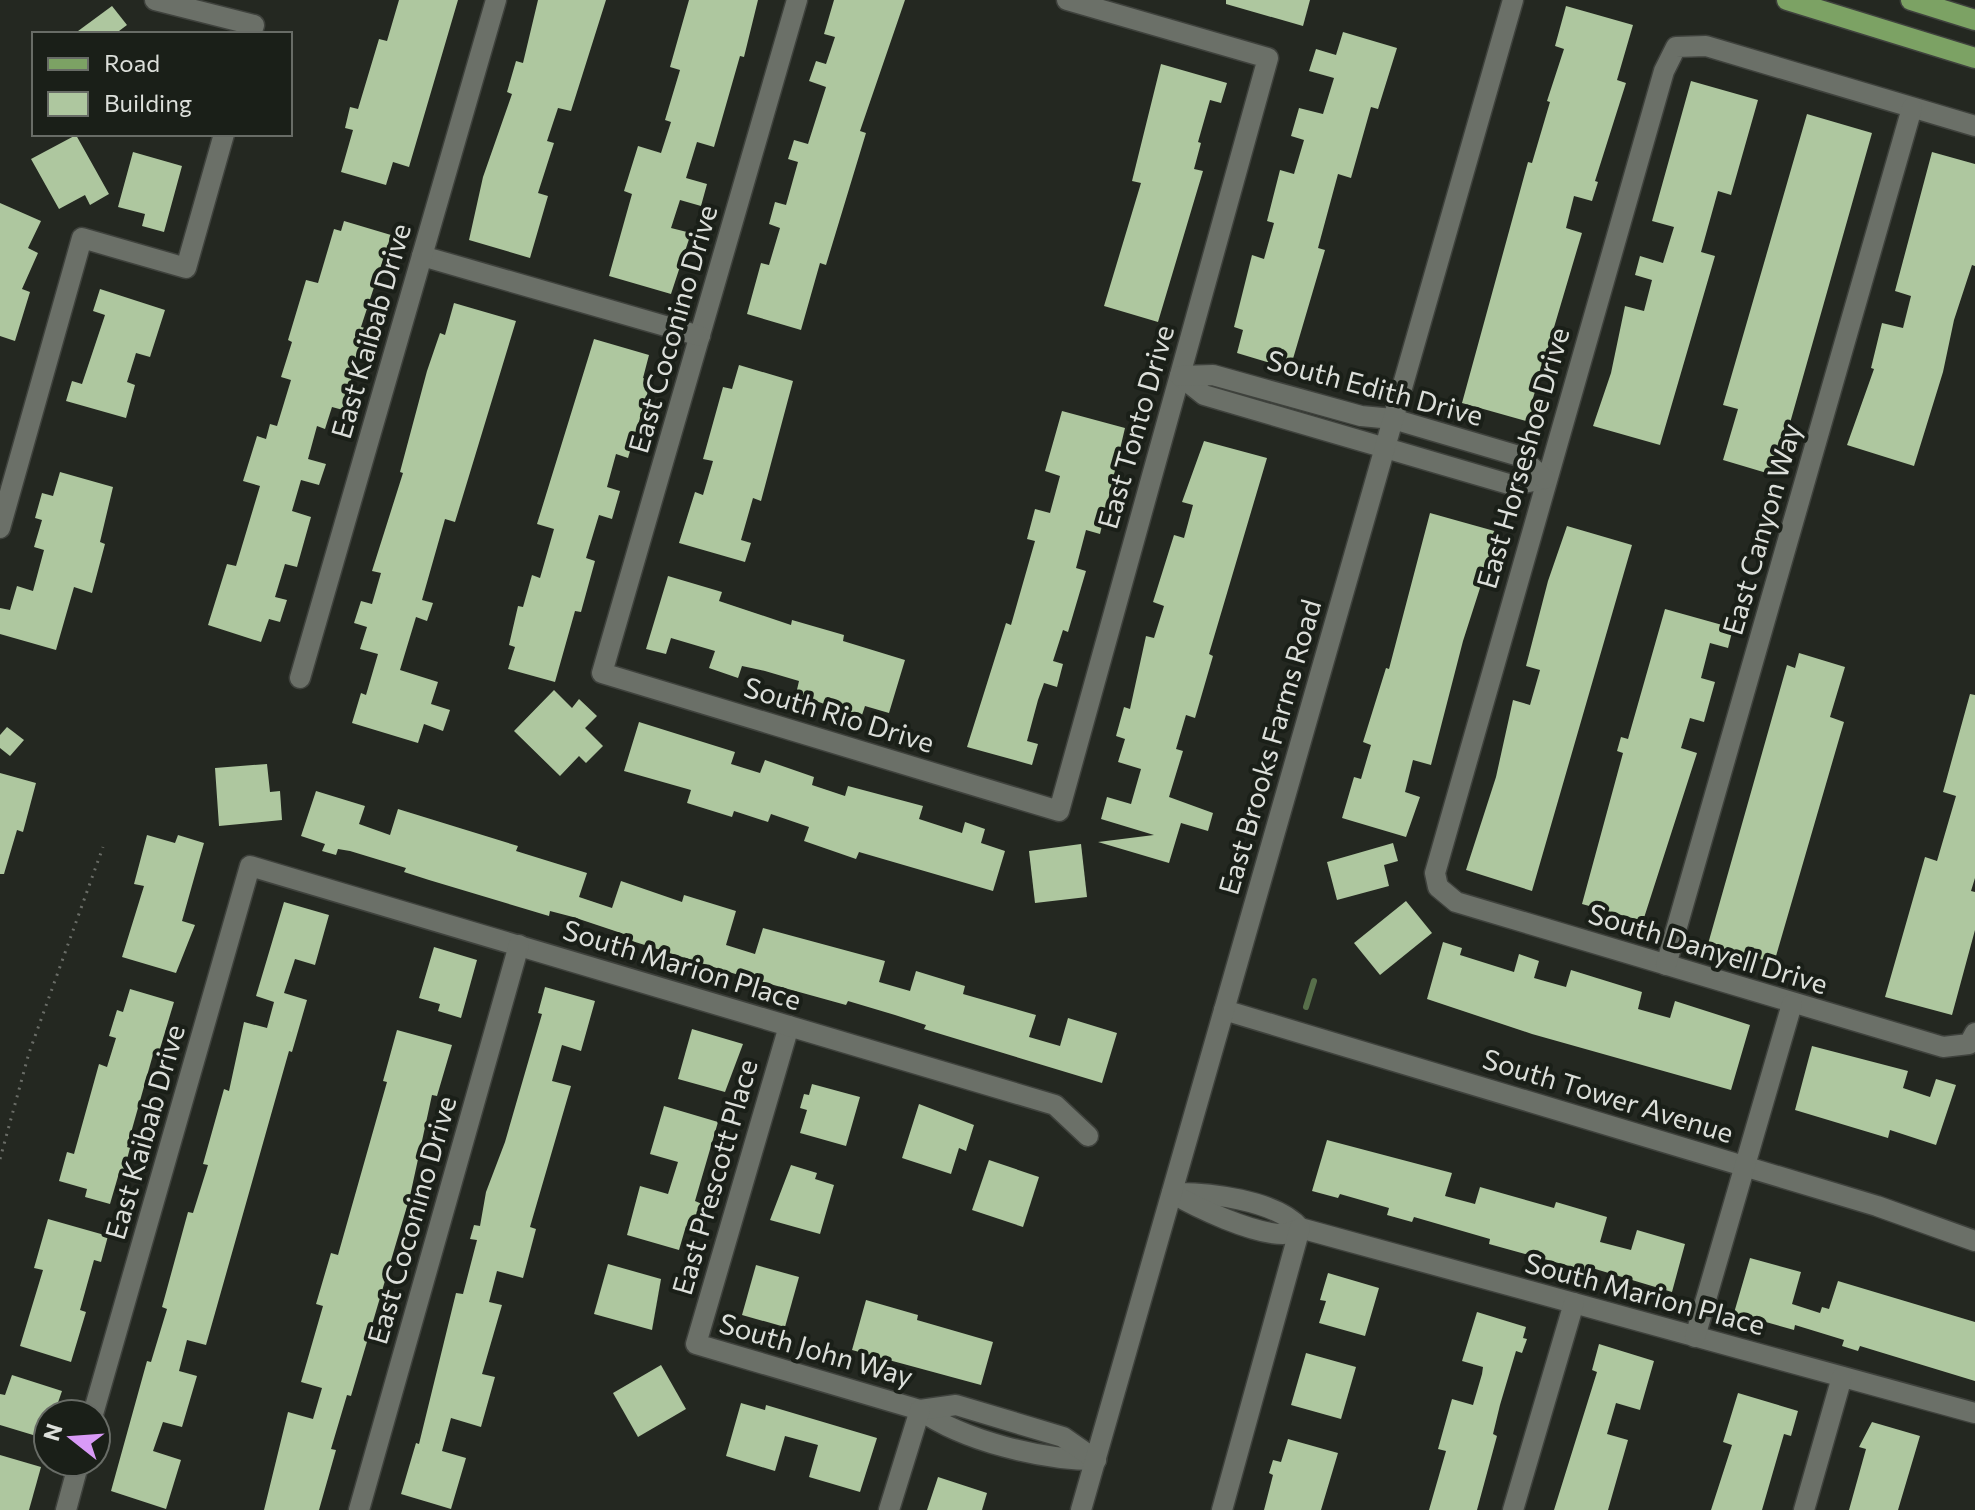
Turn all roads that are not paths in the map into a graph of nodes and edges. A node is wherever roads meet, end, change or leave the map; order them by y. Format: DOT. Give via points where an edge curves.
graph roads {
  1 [pos="155,0"];
  2 [pos="496,0"];
  3 [pos="797,0"];
  4 [pos="1067,0"];
  5 [pos="1513,0"];
  6 [pos="1787,0"];
  7 [pos="1911,0"];
  8 [pos="1975,20"];
  9 [pos="253,29"];
  10 [pos="1975,58"];
  11 [pos="1912,108"];
  12 [pos="1975,126"];
  13 [pos="223,136"];
  14 [pos="422,256"];
  15 [pos="700,336"];
  16 [pos="1180,376"];
  17 [pos="1284,394"];
  18 [pos="1277,417"];
  19 [pos="1393,419"];
  20 [pos="1484,446"];
  21 [pos="1384,447"];
  22 [pos="1475,475"];
  23 [pos="1545,479"];
  24 [pos="0,528"];
  25 [pos="602,673"];
  26 [pos="300,678"];
  27 [pos="1059,811"];
  28 [pos="250,866"];
  29 [pos="1438,887"];
  30 [pos="519,945"];
  31 [pos="1666,965"];
  32 [pos="1792,1004"];
  33 [pos="1224,1010"];
  34 [pos="789,1026"];
  35 [pos="1972,1038"];
  36 [pos="1088,1136"];
  37 [pos="1745,1166"];
  38 [pos="1172,1193"];
  39 [pos="1300,1228"];
  40 [pos="1975,1241"];
  41 [pos="1574,1303"];
  42 [pos="1695,1337"];
  43 [pos="696,1344"];
  44 [pos="1842,1377"];
  45 [pos="98,1398"];
  46 [pos="920,1410"];
  47 [pos="1975,1413"];
  48 [pos="1015,1423"];
  49 [pos="1009,1446"];
  50 [pos="1096,1460"];
  51 [pos="75,1478"];
  52 [pos="66,1510"];
  53 [pos="359,1510"];
  54 [pos="889,1510"];
  55 [pos="1081,1510"];
  56 [pos="1222,1510"];
  57 [pos="1513,1510"];
  58 [pos="1804,1510"];
  1 -- 9 [label="street"];
  2 -- 14 [label="street, East Kaibab Drive"];
  3 -- 15 [label="street, East Coconino Drive"];
  4 -- 16 [label="street, East Tonto Drive" via="1268,58"];
  5 -- 19 [label="street, East Brooks Farms Road"];
  6 -- 10 [label="main road"];
  7 -- 8 [label="main road"];
  11 -- 12 [label="street"];
  11 -- 23 [label="street, East Horseshoe Drive" via="1706,46 1676,47 1664,71"];
  11 -- 31 [label="street, East Canyon Way"];
  13 -- 24 [label="street" via="186,268 82,238"];
  14 -- 15 [label="street"];
  14 -- 26 [label="street, East Kaibab Drive"];
  15 -- 25 [label="street, East Coconino Drive"];
  16 -- 17 [label="street, South Edith Drive" via="1213,375"];
  16 -- 18 [label="street, South Edith Drive" via="1204,395"];
  16 -- 27 [label="street, East Tonto Drive"];
  17 -- 18 [label="street"];
  17 -- 19 [label="street, South Edith Drive" via="1361,416"];
  18 -- 21 [label="street, South Edith Drive"];
  19 -- 20 [label="street, South Edith Drive"];
  19 -- 21 [label="street, East Brooks Farms Road"];
  20 -- 22 [label="street"];
  20 -- 23 [label="street, South Edith Drive" via="1519,456"];
  21 -- 22 [label="street, South Edith Drive"];
  21 -- 33 [label="street, East Brooks Farms Road"];
  22 -- 23 [label="street, South Edith Drive" via="1512,485"];
  23 -- 29 [label="street, East Horseshoe Drive" via="1435,873"];
  25 -- 27 [label="street, South Rio Drive"];
  28 -- 30 [label="street, South Marion Place"];
  28 -- 45 [label="street, East Kaibab Drive"];
  29 -- 31 [label="street, South Danyell Drive" via="1456,902"];
  30 -- 34 [label="street, South Marion Place"];
  30 -- 53 [label="street, East Coconino Drive"];
  31 -- 32 [label="street, South Danyell Drive"];
  32 -- 35 [label="street, South Danyell Drive" via="1943,1047"];
  32 -- 37 [label="street"];
  33 -- 37 [label="street, South Tower Avenue"];
  33 -- 38 [label="street, East Brooks Farms Road"];
  34 -- 36 [label="street, South Marion Place" via="1055,1105"];
  34 -- 43 [label="street, East Prescott Place"];
  37 -- 40 [label="street, South Tower Avenue"];
  37 -- 42 [label="street"];
  38 -- 39 [label="street, South Marion Place" via="1205,1192 1254,1216 1289,1215"];
  38 -- 50 [label="street, East Brooks Farms Road"];
  39 -- 41 [label="street, South Marion Place"];
  39 -- 56 [label="street"];
  41 -- 42 [label="street, South Marion Place"];
  41 -- 57 [label="street"];
  42 -- 44 [label="street, South Marion Place"];
  43 -- 46 [label="street, South John Way"];
  44 -- 47 [label="street, South Marion Place"];
  44 -- 58 [label="street"];
  46 -- 48 [label="street, South John Way" via="956,1405"];
  46 -- 49 [label="street, South John Way" via="940,1424"];
  46 -- 54 [label="street"];
  48 -- 49 [label="street"];
  48 -- 50 [label="street, South John Way" via="1063,1437"];
  49 -- 50 [label="street, South John Way" via="1058,1460"];
  50 -- 55 [label="street, East Brooks Farms Road"];
  51 -- 52 [label="street"];
}
